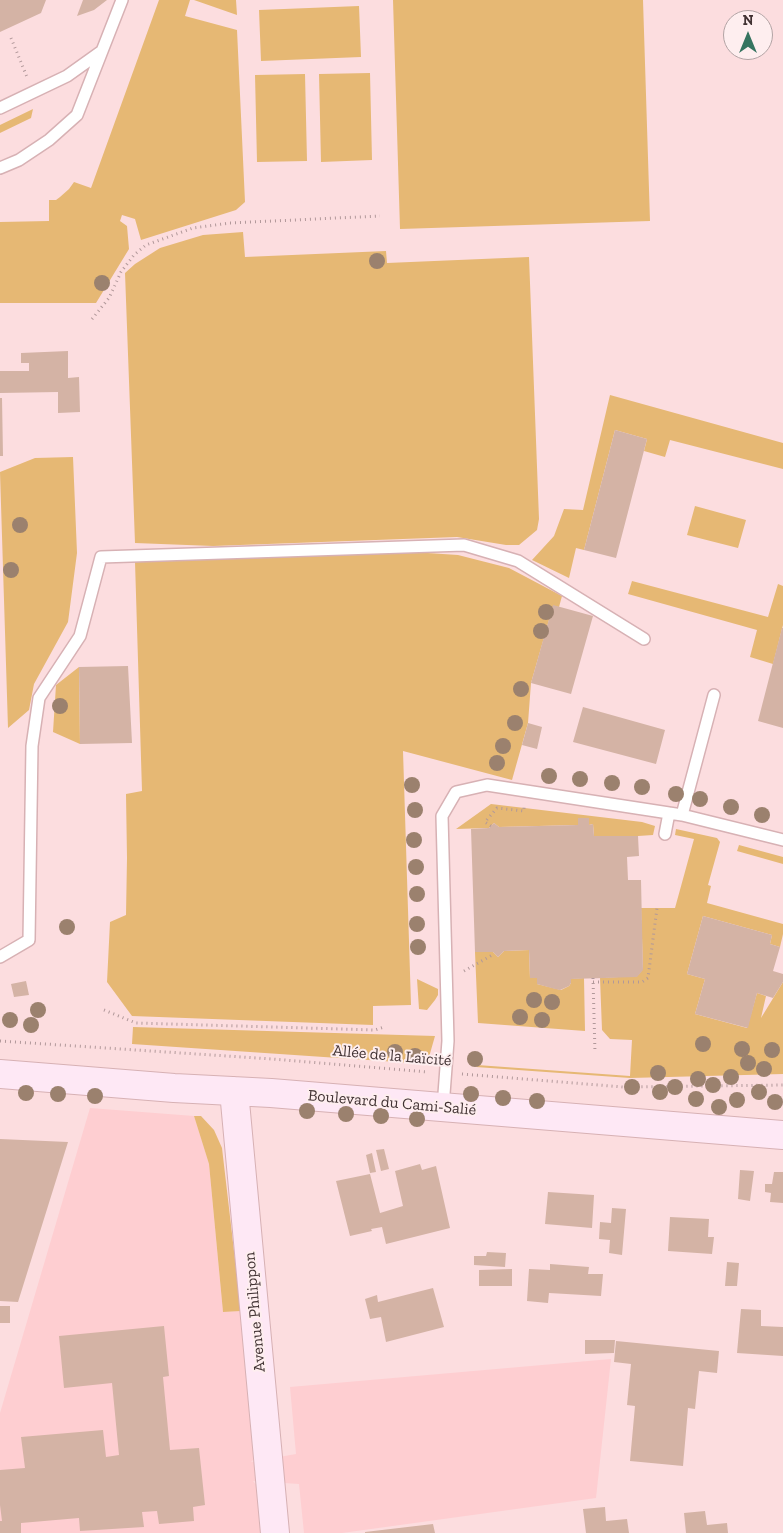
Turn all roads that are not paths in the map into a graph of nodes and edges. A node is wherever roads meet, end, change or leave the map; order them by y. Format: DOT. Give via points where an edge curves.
graph roads {
  1 [pos="122,0"];
  2 [pos="102,51"];
  3 [pos="0,108"];
  4 [pos="0,168"];
  5 [pos="644,639"];
  6 [pos="714,695"];
  7 [pos="669,813"];
  8 [pos="682,815"];
  9 [pos="665,834"];
  10 [pos="783,840"];
  11 [pos="0,957"];
  12 [pos="0,1074"];
  13 [pos="234,1091"];
  14 [pos="443,1107"];
  15 [pos="783,1136"];
  16 [pos="275,1533"];
  1 -- 2 [label="lane"];
  2 -- 3 [label="lane" via="67,76"];
  2 -- 4 [label="lane" via="77,115 49,140"];
  5 -- 11 [label="lane" via="518,560 464,544 101,557 80,636 39,698 32,746 29,940"];
  6 -- 8 [label="lane"];
  7 -- 8 [label="lane"];
  7 -- 9 [label="lane"];
  7 -- 14 [label="lane" via="487,785 456,792 442,816 448,1041"];
  8 -- 10 [label="lane"];
  12 -- 13 [label="street, Boulevard du Cami-Salié"];
  13 -- 14 [label="street, Boulevard du Cami-Salié"];
  13 -- 16 [label="street, Avenue Philippon"];
  14 -- 15 [label="street, Boulevard du Cami-Salié"];
}
